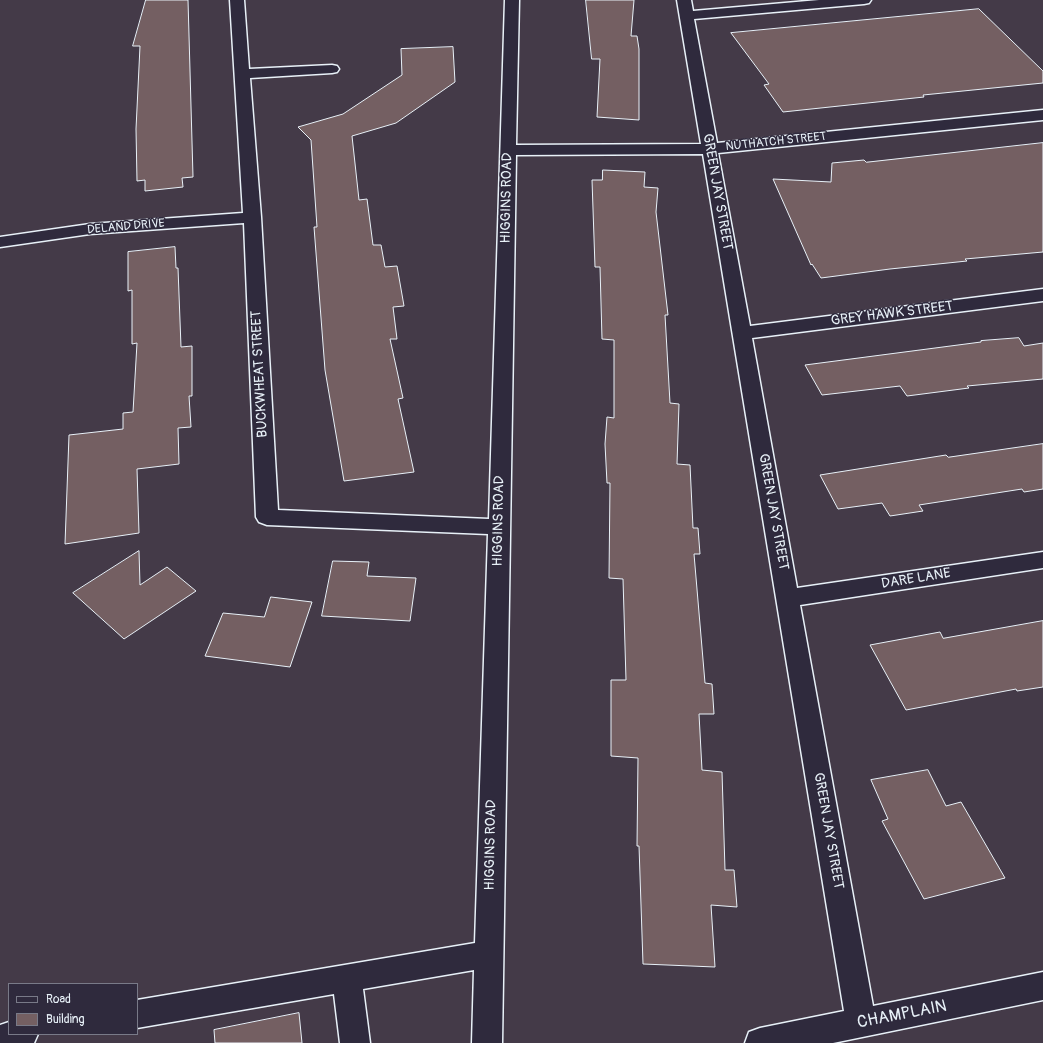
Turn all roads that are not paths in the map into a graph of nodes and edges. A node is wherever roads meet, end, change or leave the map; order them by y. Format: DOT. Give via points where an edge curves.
graph roads {
  1 [pos="237,0"];
  2 [pos="512,0"];
  3 [pos="864,0"];
  4 [pos="685,8"];
  5 [pos="332,69"];
  6 [pos="242,74"];
  7 [pos="1043,115"];
  8 [pos="709,149"];
  9 [pos="508,150"];
  10 [pos="252,217"];
  11 [pos="0,242"];
  12 [pos="1043,295"];
  13 [pos="742,333"];
  14 [pos="499,527"];
  15 [pos="1043,560"];
  16 [pos="788,598"];
  17 [pos="489,954"];
  18 [pos="347,978"];
  19 [pos="1043,986"];
  20 [pos="138,1014"];
  21 [pos="861,1024"];
  22 [pos="16,1035"];
  23 [pos="0,1043"];
  24 [pos="355,1043"];
  25 [pos="487,1043"];
  26 [pos="760,1043"];
  1 -- 6 [label="street, BUCKWHEAT STREET"];
  2 -- 9 [label="street, HIGGINS ROAD"];
  3 -- 4 [label="street"];
  4 -- 8 [label="street, GREEN JAY STREET"];
  5 -- 6 [label="street"];
  6 -- 10 [label="street, BUCKWHEAT STREET"];
  7 -- 8 [label="street, NUTHATCH STREET"];
  8 -- 9 [label="street, NUTHATCH STREET"];
  8 -- 13 [label="street, GREEN JAY STREET"];
  9 -- 14 [label="street, HIGGINS ROAD"];
  10 -- 11 [label="street, DELAND DRIVE" via="90,229"];
  10 -- 14 [label="street, BUCKWHEAT STREET" via="267,517"];
  12 -- 13 [label="street, GREY HAWK STREET"];
  13 -- 16 [label="street, GREEN JAY STREET"];
  14 -- 17 [label="street, HIGGINS ROAD"];
  15 -- 16 [label="street, DARE LANE"];
  16 -- 21 [label="street, GREEN JAY STREET"];
  17 -- 18 [label="street"];
  17 -- 25 [label="street, HIGGINS ROAD"];
  18 -- 20 [label="street"];
  18 -- 24 [label="street"];
  19 -- 21 [label="street, CHAMPLAIN"];
  21 -- 26 [label="street, CHAMPLAIN"];
  22 -- 23 [label="street"];
}
